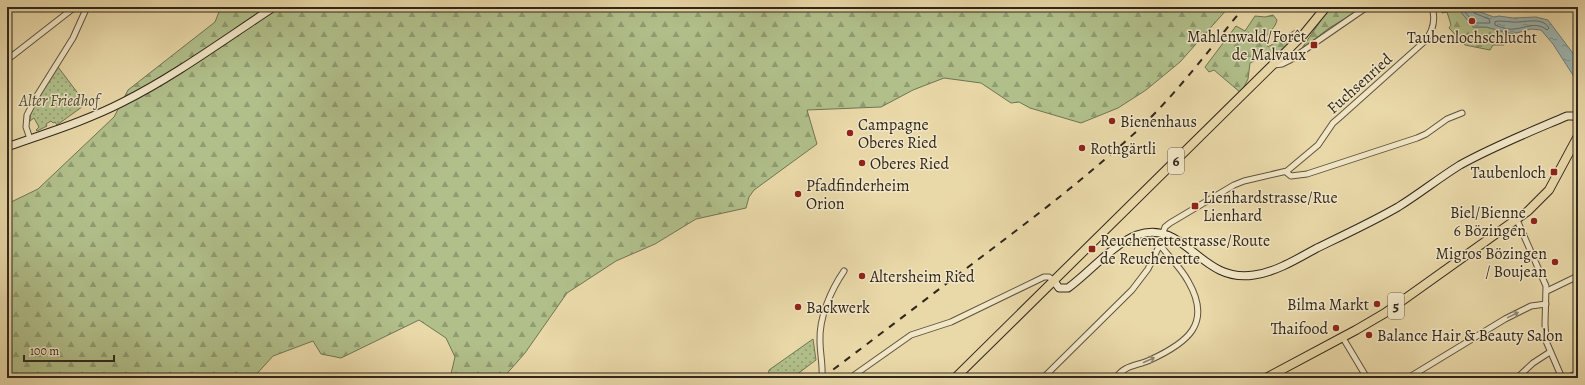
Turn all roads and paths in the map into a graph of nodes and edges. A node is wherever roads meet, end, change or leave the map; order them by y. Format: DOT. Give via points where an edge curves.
graph roads {
  1 [pos="75,7"];
  2 [pos="88,7"];
  3 [pos="274,7"];
  4 [pos="1326,7"];
  5 [pos="1367,7"];
  6 [pos="1432,7"];
  7 [pos="7,60"];
  8 [pos="1274,64"];
  9 [pos="1462,113"];
  10 [pos="1578,118"];
  11 [pos="1578,136"];
  12 [pos="30,139"];
  13 [pos="7,147"];
  14 [pos="1286,172"];
  15 [pos="1517,220"];
  16 [pos="1164,234"];
  17 [pos="1160,244"];
  18 [pos="844,271"];
  19 [pos="1578,276"];
  20 [pos="1054,281"];
  21 [pos="1547,291"];
  22 [pos="1546,304"];
  23 [pos="1343,338"];
  24 [pos="1550,352"];
  25 [pos="1578,373"];
  26 [pos="822,374"];
  27 [pos="850,378"];
  28 [pos="955,378"];
  29 [pos="1043,378"];
  30 [pos="1116,378"];
  31 [pos="1266,378"];
  32 [pos="1367,378"];
  33 [pos="1408,378"];
  34 [pos="1517,378"];
  35 [pos="1562,378"];
  36 [pos="1567,378"];
  1 -- 7 [label="street"];
  2 -- 12 [label="street" via="73,38 31,104 25,123"];
  3 -- 12 [label="street" via="144,90 101,113"];
  4 -- 8 [label="main road, 6" via="1303,36"];
  5 -- 8 [label="street" via="1290,60"];
  6 -- 14 [label="street, Fuchsenried" via="1434,25 1424,41 1340,117 1318,145"];
  8 -- 20 [label="main road, 6"];
  9 -- 14 [label="street" via="1447,119 1417,138 1307,174 1291,176"];
  10 -- 16 [label="street" via="1567,116 1468,161 1396,208 1262,274 1239,276 1222,272 1181,241"];
  11 -- 15 [label="main road, 5" via="1549,190 1537,204"];
  12 -- 13 [label="street"];
  14 -- 16 [label="street" via="1234,185 1170,223 1165,227"];
  15 -- 21 [label="street"];
  15 -- 23 [label="main road, 5" via="1396,306"];
  16 -- 17 [label="street"];
  16 -- 20 [label="street" via="1144,233 1129,239 1068,288 1059,288"];
  17 -- 29 [label="street" via="1148,269 1132,290"];
  30 -- 17 [label="street, one-way" via="1126,368 1150,360 1183,342 1197,321 1195,296 1188,281"];
  18 -- 26 [label="street" via="833,290 820,326"];
  19 -- 21 [label="street"];
  20 -- 27 [label="street" via="1044,277 951,322 917,332"];
  20 -- 28 [label="main road, 6"];
  21 -- 22 [label="street"];
  22 -- 24 [label="street" via="1545,336"];
  33 -- 22 [label="street, one-way" via="1505,319 1531,306"];
  23 -- 31 [label="main road, 5"];
  23 -- 32 [label="street"];
  24 -- 34 [label="street"];
  24 -- 35 [label="street"];
  25 -- 36 [label="street"];
}
